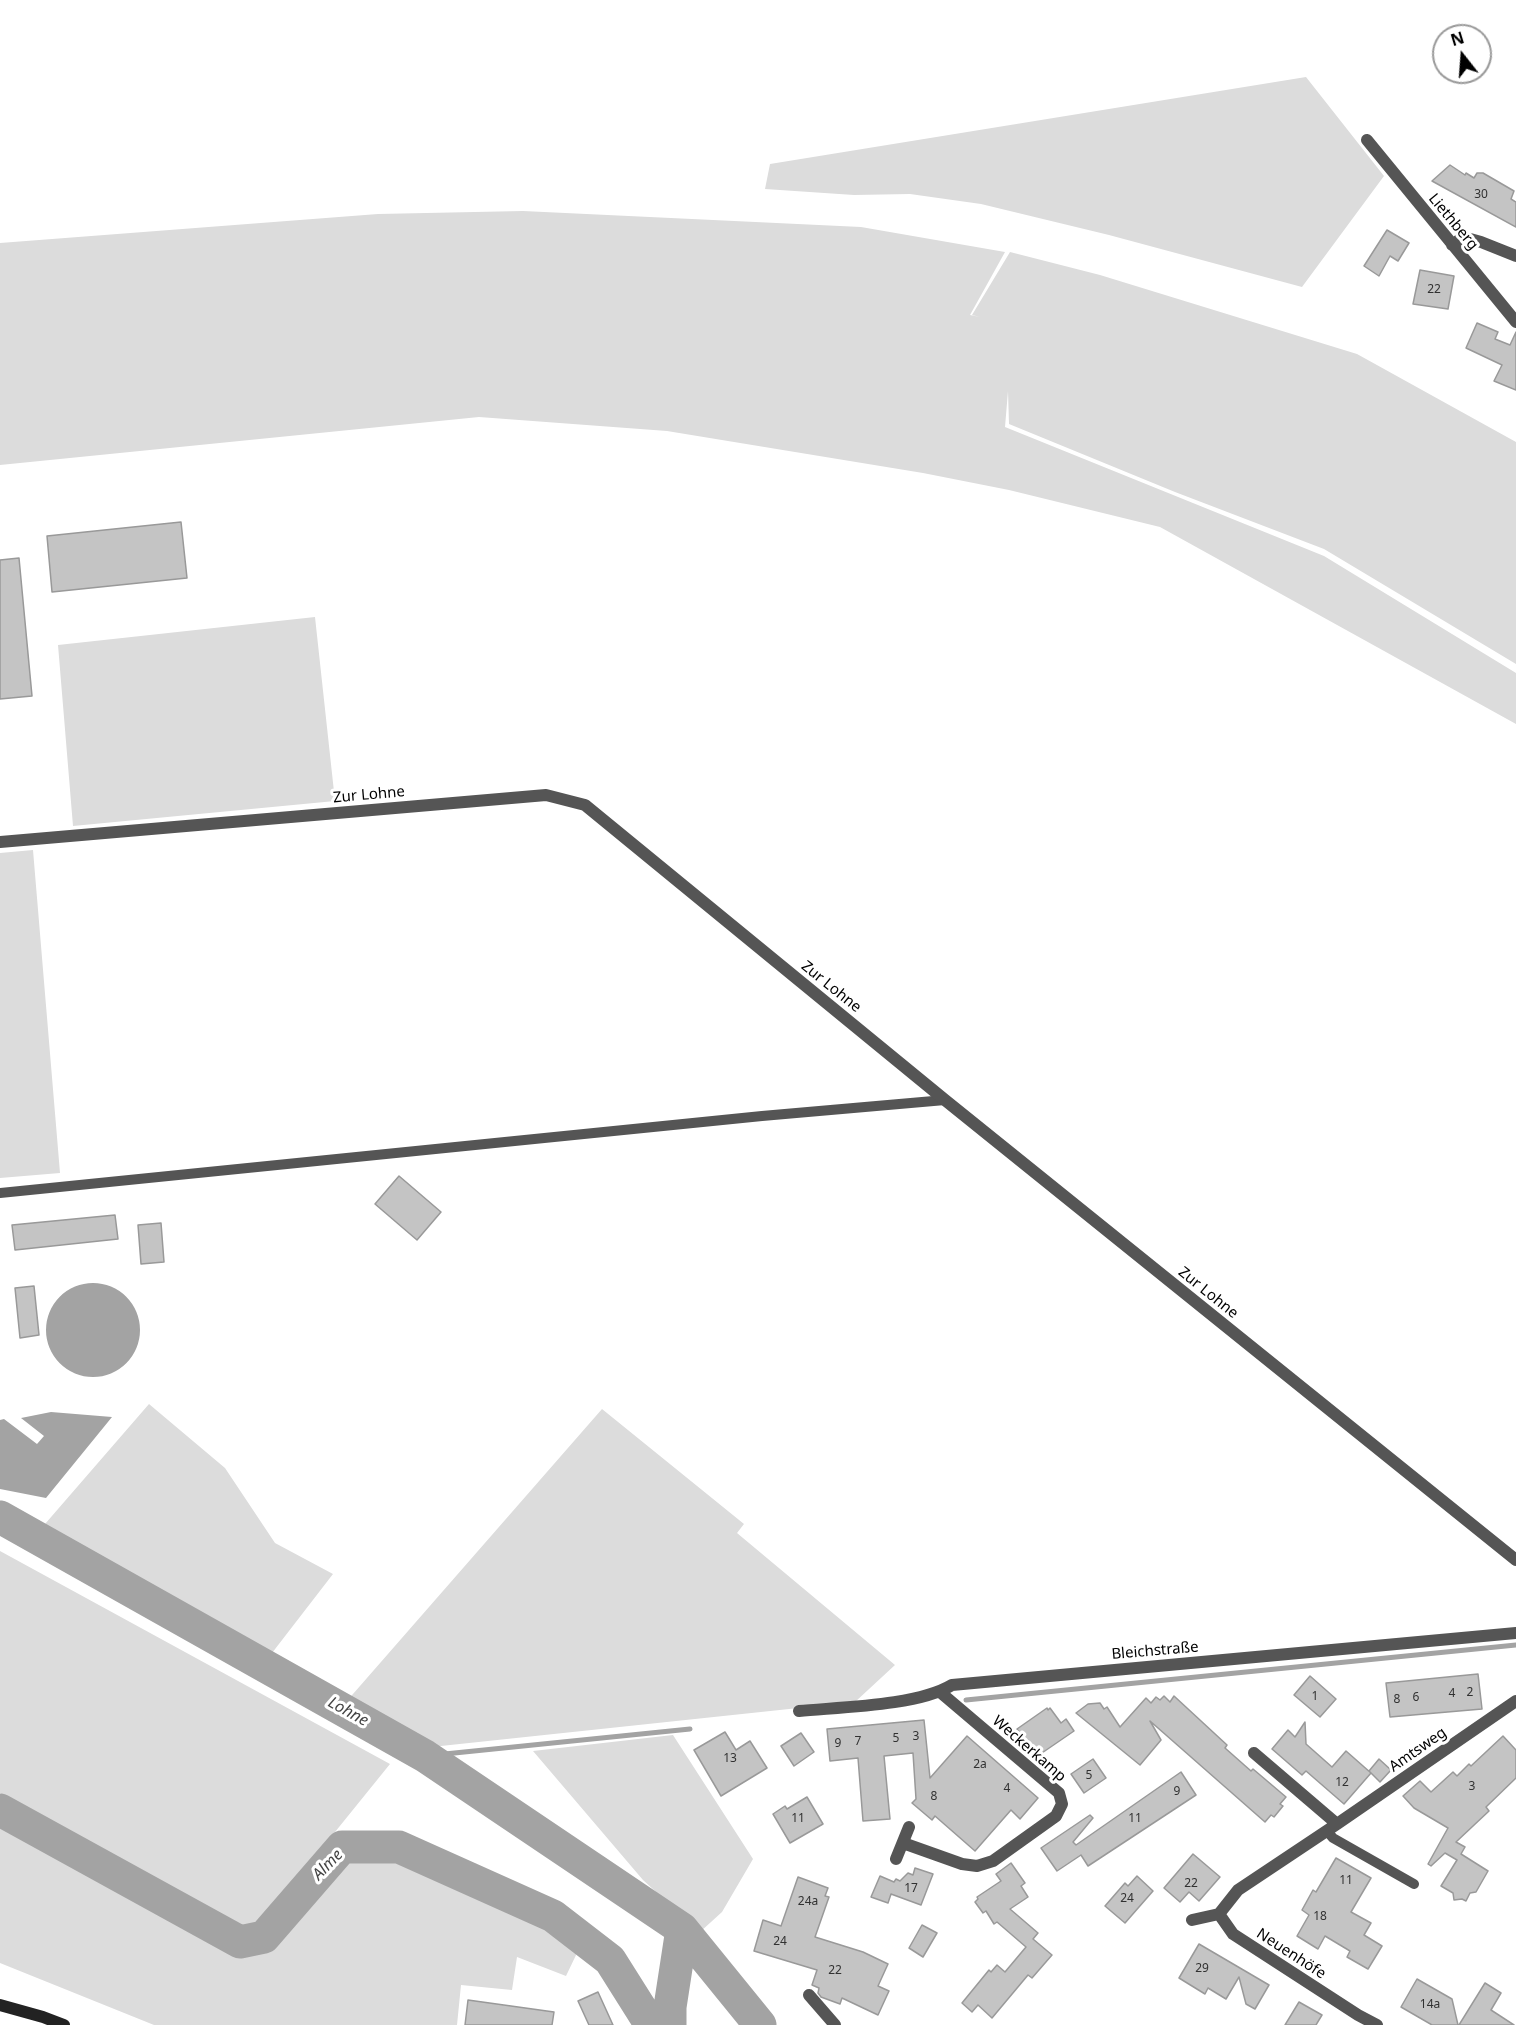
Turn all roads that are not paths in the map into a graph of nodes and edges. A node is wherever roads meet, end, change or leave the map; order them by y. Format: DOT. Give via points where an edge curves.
graph roads {
  1 [pos="1367,140"];
  2 [pos="1452,244"];
  3 [pos="1516,256"];
  4 [pos="1516,322"];
  5 [pos="0,842"];
  6 [pos="945,1100"];
  7 [pos="0,1193"];
  8 [pos="1516,1560"];
  9 [pos="1516,1633"];
  10 [pos="940,1692"];
  11 [pos="1516,1701"];
  12 [pos="799,1711"];
  13 [pos="1254,1753"];
  14 [pos="909,1827"];
  15 [pos="1332,1827"];
  16 [pos="903,1843"];
  17 [pos="896,1858"];
  18 [pos="1414,1884"];
  19 [pos="1219,1914"];
  20 [pos="1192,1920"];
  21 [pos="809,1995"];
  22 [pos="0,2005"];
  23 [pos="1354,2020"];
  24 [pos="64,2025"];
  25 [pos="835,2025"];
  26 [pos="1377,2025"];
  1 -- 2 [label="street, Liethberg"];
  2 -- 3 [label="street" via="1463,237"];
  2 -- 4 [label="street, Liethberg"];
  5 -- 6 [label="street, Zur Lohne" via="546,795 564,798 585,805"];
  6 -- 7 [label="lane"];
  6 -- 8 [label="street, Zur Lohne"];
  9 -- 10 [label="street, Bleichstraße" via="952,1685"];
  10 -- 12 [label="street, Bleichstraße" via="902,1701"];
  10 -- 16 [label="street, Weckerkamp" via="1059,1793 1062,1804 1056,1816 993,1862 977,1866"];
  11 -- 15 [label="street, Amtsweg"];
  13 -- 15 [label="street"];
  14 -- 16 [label="street"];
  15 -- 18 [label="lane" via="1333,1838"];
  15 -- 19 [label="street, Amtsweg" via="1238,1890"];
  16 -- 17 [label="street"];
  19 -- 20 [label="street"];
  19 -- 23 [label="street, Neuenhöfe" via="1233,1934"];
  21 -- 25 [label="street"];
  22 -- 24 [label="street"];
  23 -- 26 [label="street, Neuenhöfe"];
}
